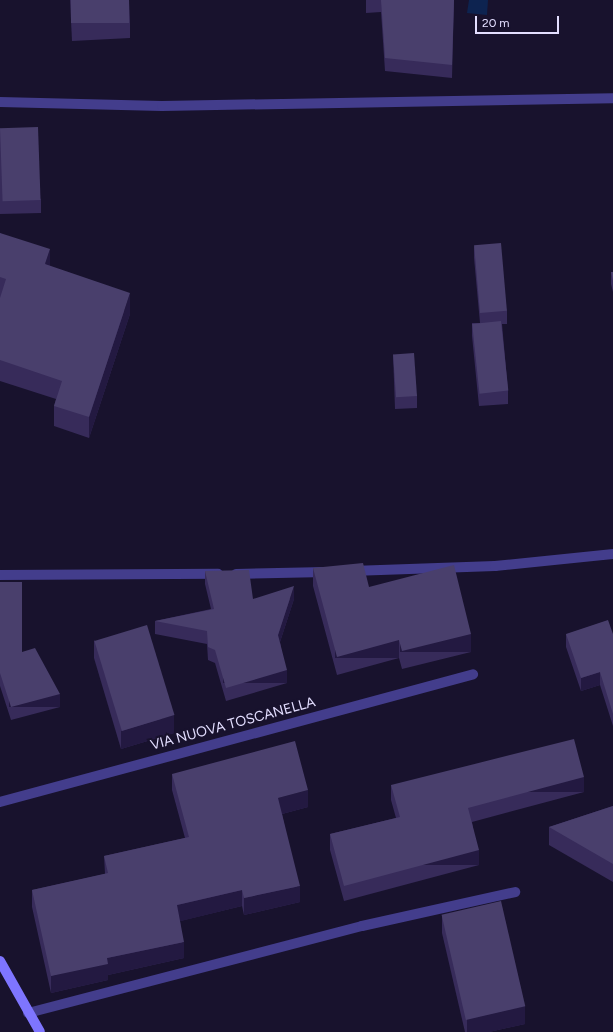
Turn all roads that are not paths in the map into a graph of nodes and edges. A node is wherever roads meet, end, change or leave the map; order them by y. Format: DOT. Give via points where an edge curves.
graph roads {
  1 [pos="613,98"];
  2 [pos="0,102"];
  3 [pos="613,554"];
  4 [pos="0,575"];
  5 [pos="473,674"];
  6 [pos="0,802"];
  7 [pos="515,892"];
  8 [pos="0,961"];
  9 [pos="28,1013"];
  10 [pos="40,1032"];
  1 -- 2 [label="street" via="162,106"];
  3 -- 4 [label="street" via="494,566 318,572"];
  5 -- 6 [label="street, VIA NUOVA TOSCANELLA"];
  7 -- 9 [label="street" via="362,926"];
  8 -- 9 [label="main road"];
  9 -- 10 [label="main road"];
}
